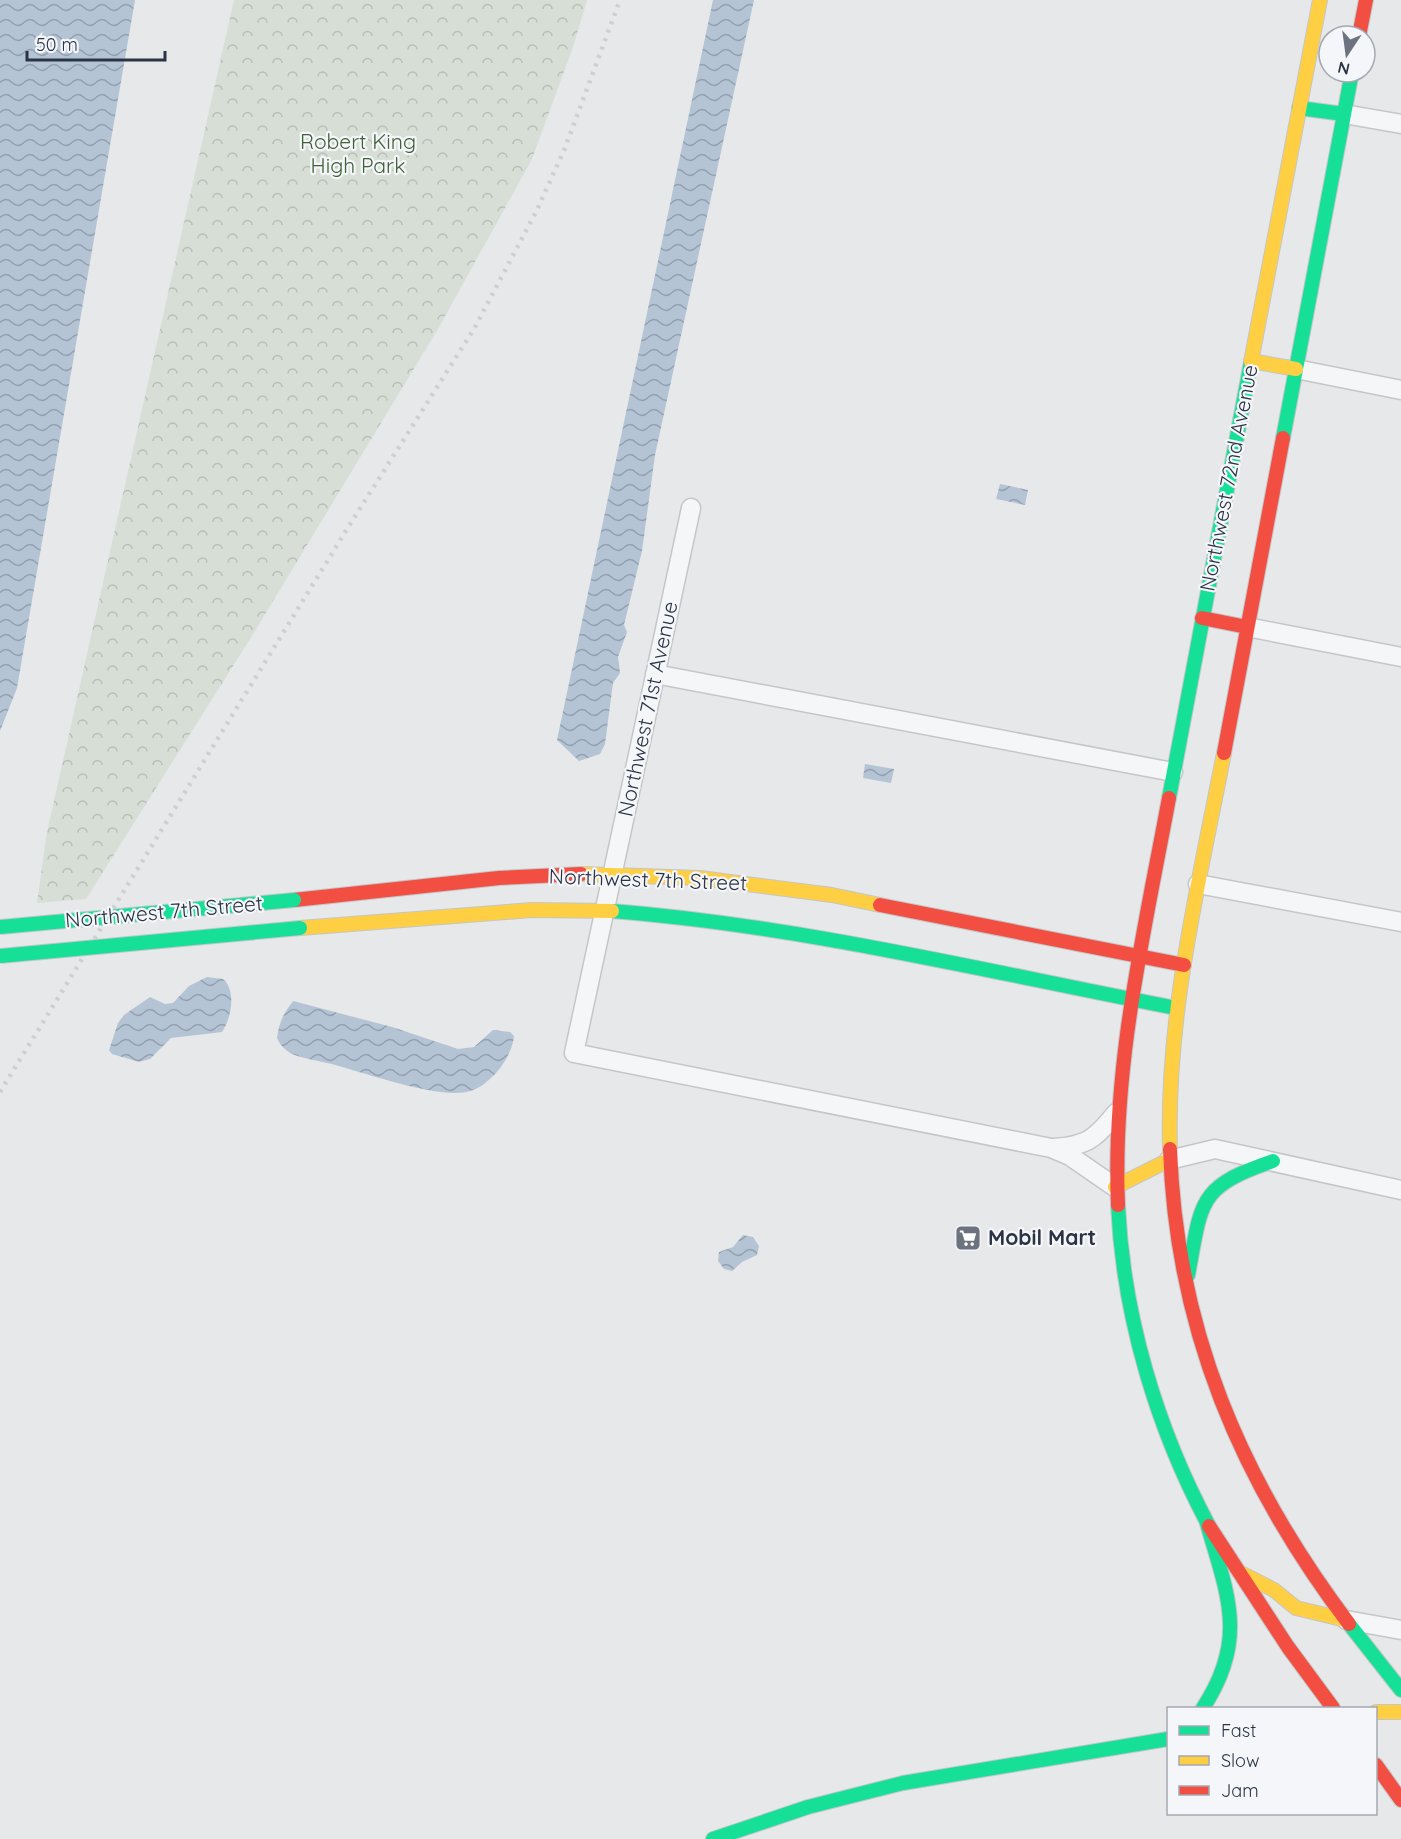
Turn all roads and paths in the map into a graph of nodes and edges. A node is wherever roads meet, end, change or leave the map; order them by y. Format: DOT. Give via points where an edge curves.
graph roads {
  1 [pos="1320,0"];
  2 [pos="1366,0"];
  3 [pos="1361,24"];
  4 [pos="1350,84"];
  5 [pos="1299,108"];
  6 [pos="1344,114"];
  7 [pos="1401,124"];
  8 [pos="1251,361"];
  9 [pos="1296,369"];
  10 [pos="1401,390"];
  11 [pos="690,508"];
  12 [pos="1202,618"];
  13 [pos="1247,627"];
  14 [pos="1401,657"];
  15 [pos="655,674"];
  16 [pos="1173,772"];
  17 [pos="613,874"];
  18 [pos="1198,884"];
  19 [pos="605,910"];
  20 [pos="1401,922"];
  21 [pos="0,927"];
  22 [pos="0,956"];
  23 [pos="1139,956"];
  24 [pos="1184,965"];
  25 [pos="1131,999"];
  26 [pos="1176,1008"];
  27 [pos="1116,1113"];
  28 [pos="1052,1148"];
  29 [pos="1169,1161"];
  30 [pos="1273,1161"];
  31 [pos="1115,1187"];
  32 [pos="1401,1190"];
  33 [pos="1185,1284"];
  34 [pos="1206,1520"];
  35 [pos="1236,1571"];
  36 [pos="1346,1620"];
  37 [pos="1401,1630"];
  38 [pos="1401,1690"];
  39 [pos="1204,1707"];
  40 [pos="1332,1707"];
  41 [pos="1377,1712"];
  42 [pos="1401,1712"];
  43 [pos="1167,1739"];
  44 [pos="1377,1767"];
  45 [pos="1401,1800"];
  46 [pos="713,1839"];
  1 -- 5 [label="main road, Northwest 72nd Avenue"];
  2 -- 3 [label="main road"];
  4 -- 6 [label="main road"];
  5 -- 6 [label="main road"];
  5 -- 8 [label="main road, Northwest 72nd Avenue"];
  6 -- 7 [label="street"];
  6 -- 9 [label="main road"];
  8 -- 9 [label="main road"];
  8 -- 12 [label="main road, Northwest 72nd Avenue"];
  9 -- 10 [label="street"];
  9 -- 13 [label="main road"];
  11 -- 15 [label="street, Northwest 71st Avenue"];
  12 -- 13 [label="main road"];
  12 -- 16 [label="main road, Northwest 72nd Avenue"];
  13 -- 14 [label="street"];
  13 -- 18 [label="main road"];
  15 -- 16 [label="street"];
  15 -- 17 [label="street, Northwest 71st Avenue"];
  16 -- 23 [label="main road, Northwest 72nd Avenue"];
  17 -- 19 [label="street, Northwest 71st Avenue"];
  17 -- 21 [label="main road, Northwest 7th Street, bridge" via="499,878"];
  17 -- 23 [label="main road, Northwest 7th Street" via="767,885"];
  18 -- 20 [label="street"];
  18 -- 24 [label="main road"];
  19 -- 22 [label="main road, Northwest 7th Street, bridge" via="464,913"];
  19 -- 25 [label="main road, Northwest 7th Street" via="753,927"];
  19 -- 28 [label="street, Northwest 71st Avenue" via="574,1053"];
  23 -- 24 [label="main road, Northwest 7th Street"];
  23 -- 25 [label="main road, Northwest 72nd Avenue"];
  24 -- 26 [label="main road"];
  25 -- 26 [label="main road, Northwest 7th Street"];
  25 -- 27 [label="main road, Northwest 72nd Avenue"];
  26 -- 29 [label="main road" via="1168,1112"];
  27 -- 28 [label="street" via="1092,1139"];
  27 -- 31 [label="main road, Northwest 72nd Avenue"];
  28 -- 31 [label="street"];
  29 -- 30 [label="street" via="1215,1149"];
  29 -- 31 [label="main road"];
  29 -- 33 [label="main road"];
  30 -- 32 [label="street"];
  30 -- 33 [label="main road" via="1234,1175 1212,1191 1204,1207"];
  31 -- 34 [label="main road, Northwest 72nd Avenue" via="1120,1252 1138,1344 1156,1406"];
  33 -- 36 [label="main road" via="1216,1392 1237,1438 1286,1532"];
  34 -- 35 [label="main road"];
  34 -- 39 [label="main road" via="1229,1607 1232,1638 1226,1671"];
  35 -- 36 [label="main road" via="1274,1590 1296,1608"];
  35 -- 40 [label="main road" via="1312,1684"];
  36 -- 37 [label="street"];
  36 -- 38 [label="main road"];
  41 -- 42 [label="main road"];
  43 -- 46 [label="main road" via="945,1774 876,1789 789,1812"];
  44 -- 45 [label="main road"];
}
